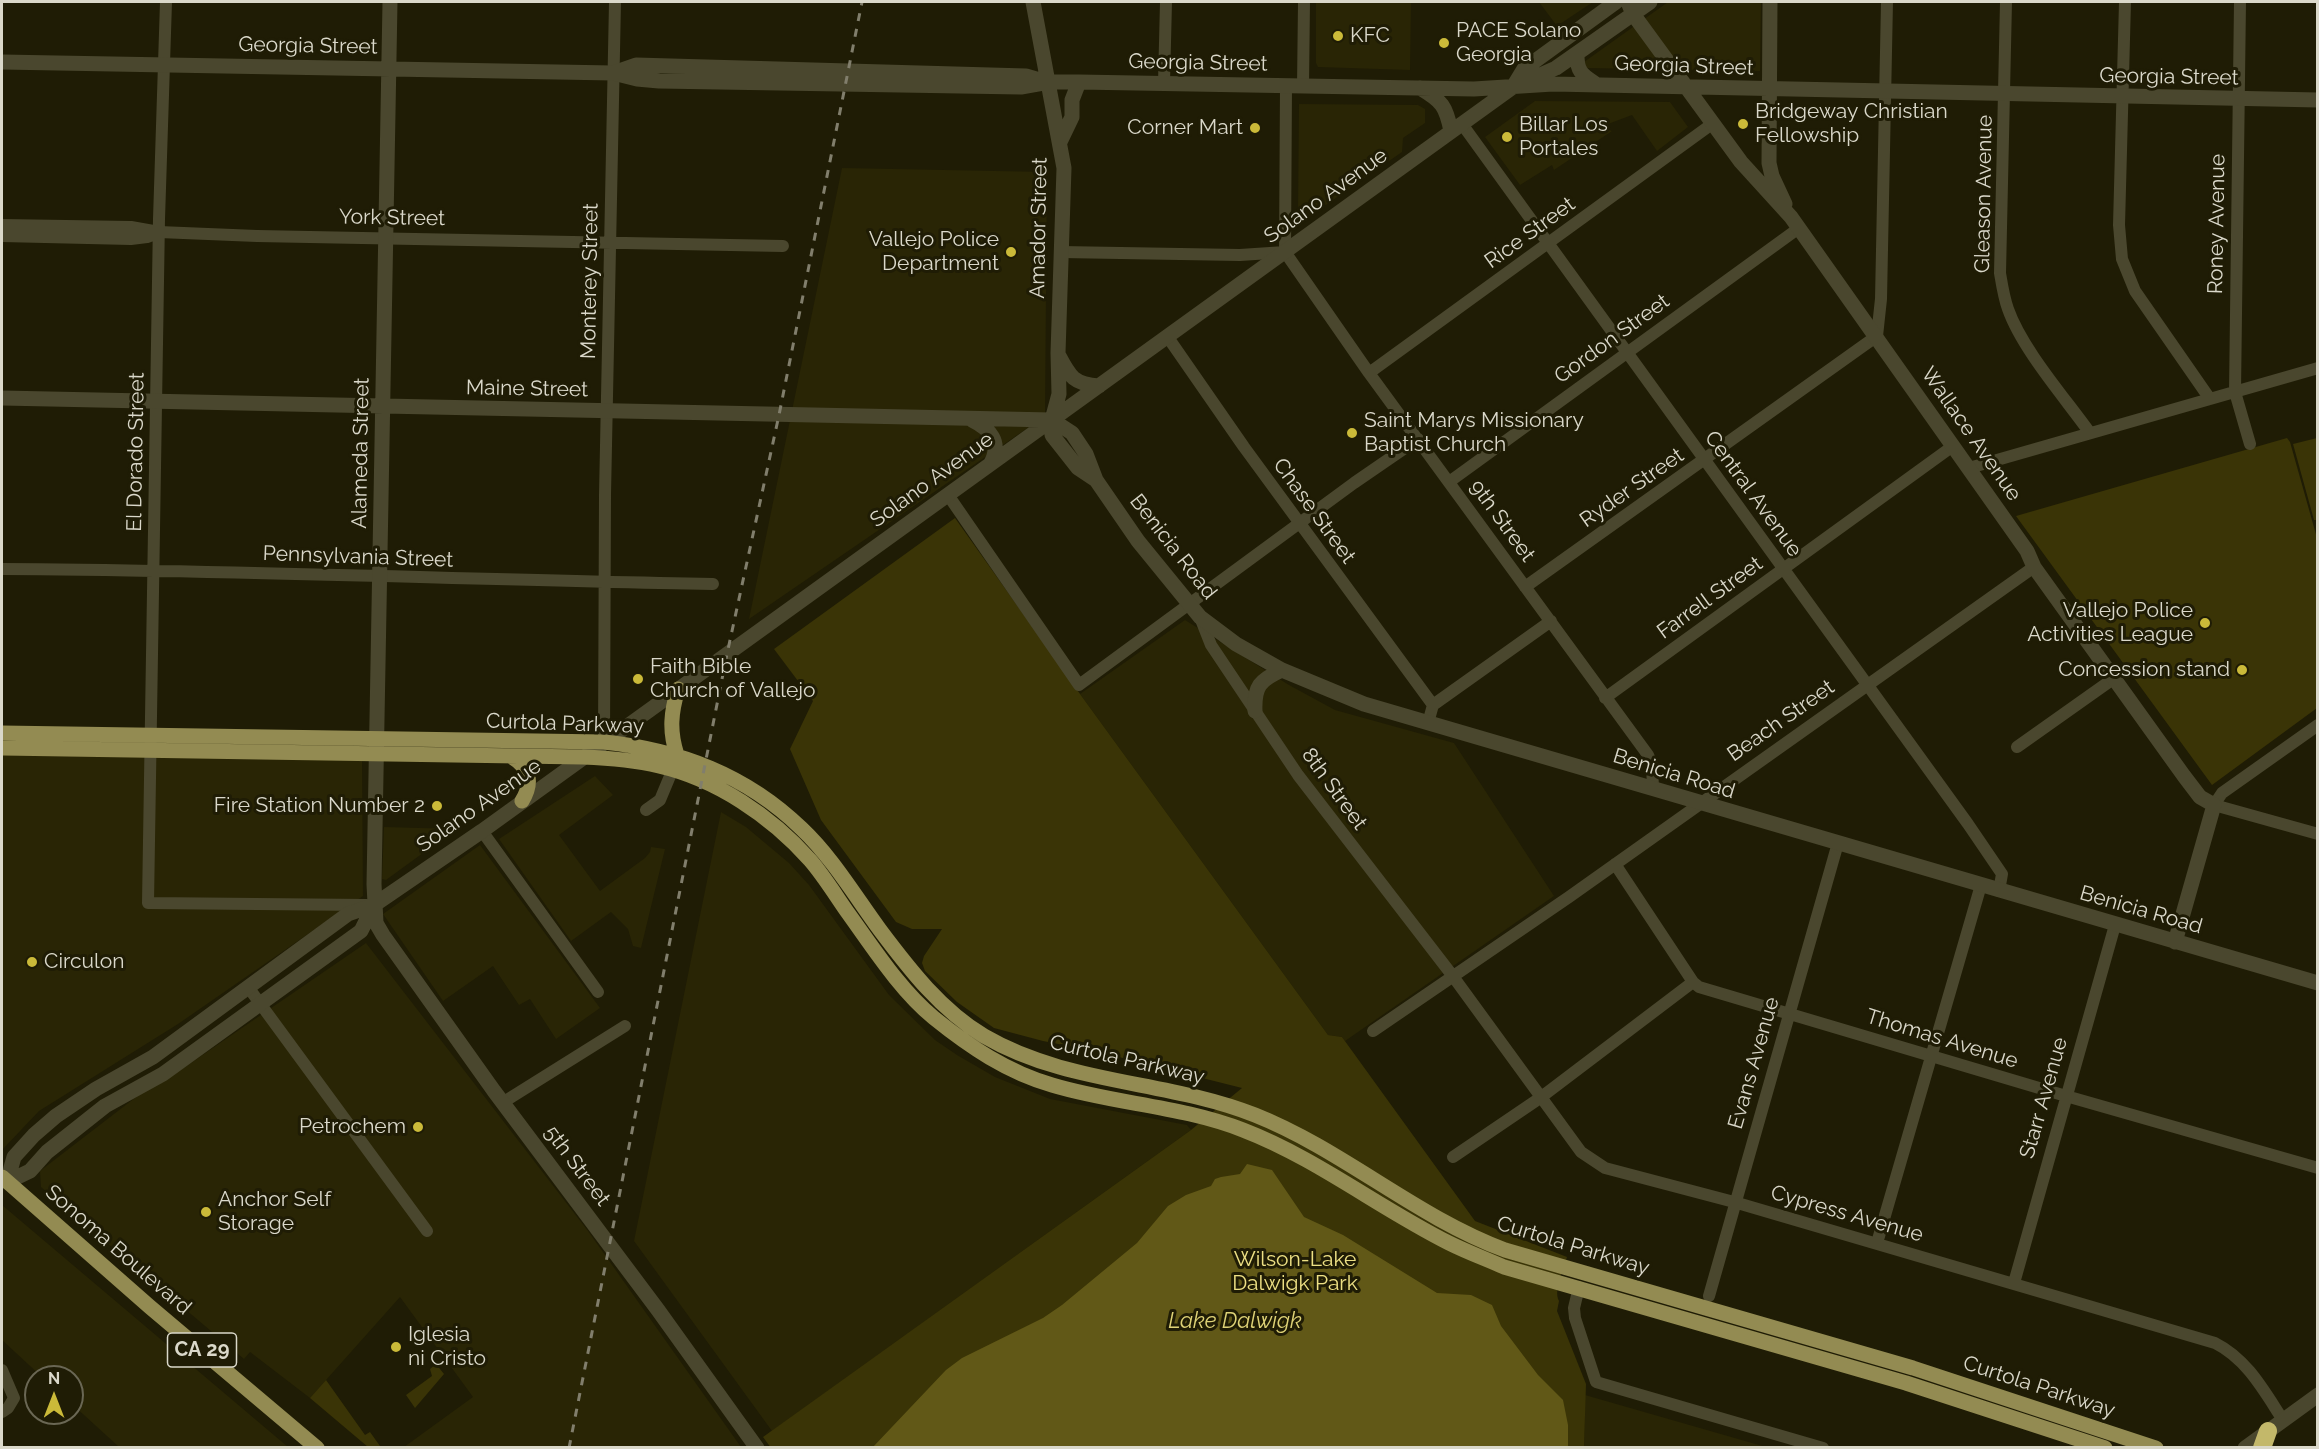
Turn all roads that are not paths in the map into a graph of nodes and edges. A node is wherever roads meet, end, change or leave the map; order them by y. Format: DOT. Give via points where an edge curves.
graph roads {
  1 [pos="166,2"];
  2 [pos="390,2"];
  3 [pos="615,2"];
  4 [pos="1033,2"];
  5 [pos="1166,2"];
  6 [pos="1304,2"];
  7 [pos="1616,2"];
  8 [pos="1650,2"];
  9 [pos="1770,2"];
  10 [pos="1887,2"];
  11 [pos="2006,2"];
  12 [pos="2125,2"];
  13 [pos="2240,2"];
  14 [pos="1630,8"];
  15 [pos="1577,55"];
  16 [pos="2,62"];
  17 [pos="165,65"];
  18 [pos="389,69"];
  19 [pos="614,73"];
  20 [pos="1049,82"];
  21 [pos="1078,82"];
  22 [pos="1164,83"];
  23 [pos="1597,85"];
  24 [pos="1286,86"];
  25 [pos="1303,86"];
  26 [pos="1513,87"];
  27 [pos="1420,88"];
  28 [pos="1687,88"];
  29 [pos="1768,90"];
  30 [pos="1886,92"];
  31 [pos="2005,94"];
  32 [pos="2122,97"];
  33 [pos="2238,99"];
  34 [pos="2318,100"];
  35 [pos="1712,124"];
  36 [pos="1457,127"];
  37 [pos="1060,142"];
  38 [pos="1768,148"];
  39 [pos="1741,162"];
  40 [pos="1795,222"];
  41 [pos="2,225"];
  42 [pos="159,232"];
  43 [pos="2,236"];
  44 [pos="386,238"];
  45 [pos="610,242"];
  46 [pos="1549,244"];
  47 [pos="783,246"];
  48 [pos="1061,252"];
  49 [pos="1285,252"];
  50 [pos="1167,336"];
  51 [pos="1877,336"];
  52 [pos="1058,353"];
  53 [pos="1626,353"];
  54 [pos="2318,368"];
  55 [pos="1369,373"];
  56 [pos="1099,386"];
  57 [pos="2235,392"];
  58 [pos="2,398"];
  59 [pos="2210,399"];
  60 [pos="157,401"];
  61 [pos="383,407"];
  62 [pos="607,411"];
  63 [pos="969,418"];
  64 [pos="1052,420"];
  65 [pos="2090,433"];
  66 [pos="1418,439"];
  67 [pos="2250,444"];
  68 [pos="1953,446"];
  69 [pos="1704,461"];
  70 [pos="991,463"];
  71 [pos="1969,468"];
  72 [pos="1449,482"];
  73 [pos="948,495"];
  74 [pos="1299,524"];
  75 [pos="2034,567"];
  76 [pos="2,569"];
  77 [pos="1783,569"];
  78 [pos="153,570"];
  79 [pos="380,578"];
  80 [pos="605,582"];
  81 [pos="713,584"];
  82 [pos="1525,587"];
  83 [pos="1189,606"];
  84 [pos="1200,617"];
  85 [pos="1551,621"];
  86 [pos="1282,670"];
  87 [pos="2113,678"];
  88 [pos="1866,685"];
  89 [pos="678,689"];
  90 [pos="1605,698"];
  91 [pos="1433,705"];
  92 [pos="1255,711"];
  93 [pos="1428,723"];
  94 [pos="2318,725"];
  95 [pos="2,733"];
  96 [pos="604,742"];
  97 [pos="150,743"];
  98 [pos="377,747"];
  99 [pos="2017,747"];
  100 [pos="2,748"];
  101 [pos="677,755"];
  102 [pos="512,757"];
  103 [pos="583,757"];
  104 [pos="673,770"];
  105 [pos="1653,788"];
  106 [pos="522,801"];
  107 [pos="1698,804"];
  108 [pos="2214,804"];
  109 [pos="646,810"];
  110 [pos="482,831"];
  111 [pos="2318,834"];
  112 [pos="1838,843"];
  113 [pos="1615,864"];
  114 [pos="1981,885"];
  115 [pos="1999,891"];
  116 [pos="374,905"];
  117 [pos="2115,925"];
  118 [pos="2175,942"];
  119 [pos="1452,975"];
  120 [pos="1693,982"];
  121 [pos="2318,983"];
  122 [pos="248,987"];
  123 [pos="598,992"];
  124 [pos="261,1004"];
  125 [pos="1788,1014"];
  126 [pos="625,1026"];
  127 [pos="1372,1030"];
  128 [pos="1930,1056"];
  129 [pos="2066,1096"];
  130 [pos="1540,1098"];
  131 [pos="502,1103"];
  132 [pos="1453,1156"];
  133 [pos="2318,1168"];
  134 [pos="3,1182"];
  135 [pos="1734,1202"];
  136 [pos="427,1231"];
  137 [pos="1877,1243"];
  138 [pos="1613,1281"];
  139 [pos="2014,1283"];
  140 [pos="1579,1287"];
  141 [pos="1709,1296"];
  142 [pos="2,1370"];
  143 [pos="2318,1395"];
  144 [pos="2,1412"];
  145 [pos="2283,1420"];
  146 [pos="2265,1439"];
  147 [pos="317,1448"];
  148 [pos="756,1448"];
  149 [pos="1823,1448"];
  150 [pos="2105,1448"];
  151 [pos="2156,1448"];
  152 [pos="2246,1448"];
  1 -- 17 [label="street, El Dorado Street"];
  2 -- 18 [label="main road, Alameda Street"];
  3 -- 19 [label="street, Monterey Street"];
  4 -- 20 [label="main road, Amador Street"];
  5 -- 22 [label="street"];
  6 -- 25 [label="street"];
  7 -- 26 [label="main road, Solano Avenue" via="1524,69"];
  8 -- 14 [label="main road, Solano Avenue"];
  9 -- 29 [label="main road"];
  10 -- 30 [label="street"];
  11 -- 31 [label="street, Gleason Avenue"];
  12 -- 32 [label="street"];
  13 -- 33 [label="street, Roney Avenue"];
  14 -- 15 [label="main road, Solano Avenue"];
  14 -- 28 [label="main road, Wallace Avenue"];
  15 -- 23 [label="main road" via="1577,67"];
  15 -- 26 [label="main road, Solano Avenue"];
  16 -- 17 [label="main road, Georgia Street"];
  17 -- 18 [label="main road, Georgia Street"];
  17 -- 42 [label="street, El Dorado Street"];
  18 -- 19 [label="main road, Georgia Street"];
  18 -- 44 [label="main road, Alameda Street"];
  19 -- 20 [label="main road, Georgia Street" via="659,81 1021,87"];
  19 -- 45 [label="street, Monterey Street"];
  20 -- 21 [label="main road, Georgia Street"];
  20 -- 37 [label="main road, Amador Street"];
  21 -- 22 [label="main road, Georgia Street"];
  21 -- 37 [label="main road" via="1072,117"];
  22 -- 24 [label="main road, Georgia Street"];
  23 -- 26 [label="main road, Georgia Street"];
  23 -- 28 [label="main road, Georgia Street"];
  24 -- 25 [label="main road, Georgia Street"];
  24 -- 49 [label="street"];
  25 -- 27 [label="main road, Georgia Street"];
  26 -- 27 [label="main road, Georgia Street"];
  26 -- 36 [label="main road, Solano Avenue"];
  27 -- 36 [label="main road" via="1436,98"];
  28 -- 29 [label="main road, Georgia Street"];
  28 -- 35 [label="main road, Wallace Avenue"];
  29 -- 30 [label="main road, Georgia Street"];
  29 -- 38 [label="main road"];
  30 -- 31 [label="main road, Georgia Street"];
  30 -- 51 [label="street"];
  31 -- 32 [label="main road, Georgia Street"];
  31 -- 65 [label="street, Gleason Avenue" via="1999,255 2007,308 2029,348"];
  32 -- 33 [label="main road, Georgia Street"];
  32 -- 59 [label="street" via="2122,259 2135,291"];
  33 -- 34 [label="main road, Georgia Street"];
  33 -- 57 [label="street, Roney Avenue"];
  35 -- 39 [label="main road, Wallace Avenue"];
  35 -- 46 [label="street, Rice Street"];
  36 -- 46 [label="street, Central Avenue"];
  36 -- 49 [label="main road, Solano Avenue"];
  37 -- 48 [label="main road, Amador Street" via="1064,168"];
  38 -- 39 [label="main road" via="1756,162"];
  38 -- 40 [label="main road" via="1772,176"];
  39 -- 40 [label="main road, Wallace Avenue"];
  40 -- 51 [label="main road, Wallace Avenue"];
  40 -- 53 [label="street, Gordon Street"];
  41 -- 42 [label="street, York Street" via="131,227"];
  42 -- 43 [label="street" via="131,238"];
  42 -- 44 [label="street, York Street"];
  42 -- 60 [label="street, El Dorado Street"];
  44 -- 45 [label="street, York Street"];
  44 -- 61 [label="main road, Alameda Street"];
  45 -- 47 [label="street, York Street"];
  45 -- 62 [label="street, Monterey Street"];
  46 -- 53 [label="street, Central Avenue"];
  46 -- 55 [label="street, Rice Street"];
  48 -- 49 [label="street"];
  48 -- 52 [label="main road, Amador Street"];
  49 -- 50 [label="main road, Solano Avenue"];
  49 -- 55 [label="street, 9th Street"];
  50 -- 56 [label="main road, Solano Avenue"];
  50 -- 74 [label="street, Chase Street"];
  51 -- 68 [label="main road, Wallace Avenue"];
  51 -- 69 [label="street, Ryder Street"];
  52 -- 56 [label="main road" via="1076,381"];
  52 -- 64 [label="main road, Amador Street" via="1059,394"];
  53 -- 69 [label="street, Central Avenue"];
  53 -- 72 [label="street, Gordon Street"];
  54 -- 57 [label="street"];
  55 -- 66 [label="street, 9th Street"];
  56 -- 64 [label="main road, Solano Avenue"];
  57 -- 59 [label="street"];
  57 -- 67 [label="street, Roney Avenue"];
  58 -- 60 [label="main road, Maine Street"];
  59 -- 65 [label="street"];
  60 -- 61 [label="main road, Maine Street"];
  60 -- 78 [label="street, El Dorado Street"];
  61 -- 62 [label="main road, Maine Street"];
  61 -- 79 [label="main road, Alameda Street"];
  62 -- 63 [label="main road, Maine Street"];
  62 -- 80 [label="street, Monterey Street"];
  63 -- 64 [label="main road, Maine Street"];
  63 -- 70 [label="main road" via="992,435 995,447"];
  64 -- 70 [label="main road, Solano Avenue"];
  64 -- 83 [label="main road, Benicia Road" via="1072,433 1096,480"];
  65 -- 71 [label="street"];
  66 -- 72 [label="street, 9th Street"];
  66 -- 74 [label="street"];
  68 -- 71 [label="main road, Wallace Avenue"];
  68 -- 77 [label="street, Farrell Street"];
  69 -- 77 [label="street, Central Avenue"];
  69 -- 82 [label="street, Ryder Street"];
  70 -- 73 [label="main road, Solano Avenue"];
  71 -- 75 [label="main road, Wallace Avenue"];
  72 -- 82 [label="street, 9th Street"];
  73 -- 83 [label="street" via="1079,685"];
  73 -- 89 [label="main road, Solano Avenue"];
  74 -- 83 [label="street"];
  74 -- 91 [label="street, Chase Street"];
  75 -- 87 [label="main road, Wallace Avenue"];
  75 -- 88 [label="street, Beach Street"];
  76 -- 78 [label="street, Pennsylvania Street"];
  77 -- 88 [label="street, Central Avenue"];
  77 -- 90 [label="street, Farrell Street"];
  78 -- 79 [label="street, Pennsylvania Street"];
  78 -- 97 [label="street, El Dorado Street"];
  79 -- 80 [label="street, Pennsylvania Street"];
  79 -- 98 [label="main road, Alameda Street"];
  80 -- 81 [label="street, Pennsylvania Street"];
  80 -- 96 [label="street, Monterey Street"];
  82 -- 85 [label="street, 9th Street"];
  83 -- 84 [label="main road, Benicia Road"];
  84 -- 86 [label="main road, Benicia Road" via="1236,644"];
  84 -- 92 [label="street, 8th Street" via="1210,645"];
  85 -- 90 [label="street, 9th Street"];
  85 -- 91 [label="street"];
  86 -- 92 [label="main road" via="1258,687"];
  86 -- 93 [label="main road, Benicia Road" via="1364,704"];
  87 -- 99 [label="street"];
  87 -- 108 [label="main road, Wallace Avenue" via="2200,797"];
  88 -- 107 [label="street, Beach Street"];
  88 -- 115 [label="street, Central Avenue" via="2002,874"];
  89 -- 96 [label="main road, Solano Avenue"];
  89 -- 101 [label="main road" via="671,724"];
  90 -- 105 [label="street, 9th Street" via="1648,755"];
  91 -- 93 [label="street"];
  92 -- 119 [label="street, 8th Street" via="1298,775"];
  93 -- 105 [label="main road, Benicia Road"];
  94 -- 108 [label="street" via="2222,793"];
  95 -- 97 [label="main road, Curtola Parkway"];
  96 -- 98 [label="main road, Curtola Parkway"];
  96 -- 101 [label="main road, Curtola Parkway"];
  96 -- 103 [label="main road, Solano Avenue"];
  97 -- 98 [label="main road, Curtola Parkway"];
  97 -- 100 [label="main road, Curtola Parkway"];
  97 -- 116 [label="street, El Dorado Street" via="148,903"];
  98 -- 102 [label="main road, Curtola Parkway"];
  98 -- 116 [label="main road, Alameda Street"];
  101 -- 104 [label="street"];
  101 -- 138 [label="main road, Curtola Parkway" via="745,786 802,830 913,974 941,1003 981,1034 1044,1064 1242,1110 1305,1138 1493,1245"];
  102 -- 103 [label="main road, Curtola Parkway"];
  102 -- 106 [label="main road" via="522,763 530,778"];
  103 -- 104 [label="main road, Curtola Parkway" via="619,759"];
  103 -- 106 [label="main road, Solano Avenue"];
  104 -- 109 [label="street" via="660,800"];
  104 -- 140 [label="main road, Curtola Parkway" via="738,800 791,841 905,990 975,1051 1052,1085 1244,1130 1278,1145 1449,1243 1510,1269"];
  105 -- 107 [label="main road, Benicia Road"];
  106 -- 110 [label="main road, Solano Avenue"];
  107 -- 112 [label="main road, Benicia Road"];
  107 -- 113 [label="street, Beach Street"];
  108 -- 111 [label="street, Wallace Avenue"];
  108 -- 118 [label="main road"];
  110 -- 116 [label="main road, Solano Avenue"];
  110 -- 123 [label="street"];
  112 -- 114 [label="main road, Benicia Road"];
  112 -- 125 [label="street, Evans Avenue"];
  113 -- 119 [label="street, Beach Street"];
  113 -- 120 [label="street"];
  114 -- 115 [label="main road, Benicia Road"];
  114 -- 128 [label="street"];
  115 -- 117 [label="main road, Benicia Road"];
  116 -- 122 [label="main road, Solano Avenue" via="348,914"];
  116 -- 124 [label="main road, Solano Avenue" via="361,931"];
  116 -- 131 [label="main road, 5th Street" via="376,923 383,935"];
  117 -- 118 [label="main road, Benicia Road"];
  117 -- 129 [label="street, Starr Avenue"];
  118 -- 121 [label="main road, Benicia Road"];
  119 -- 127 [label="street, Beach Street"];
  119 -- 130 [label="street, Cypress Avenue"];
  120 -- 125 [label="street, Thomas Avenue"];
  120 -- 130 [label="street"];
  122 -- 124 [label="street"];
  122 -- 134 [label="main road, Solano Avenue" via="153,1057 56,1116 14,1156"];
  124 -- 134 [label="main road, Solano Avenue" via="163,1074 105,1106 47,1152 30,1171"];
  124 -- 136 [label="street"];
  125 -- 128 [label="street, Thomas Avenue"];
  125 -- 135 [label="street, Evans Avenue"];
  126 -- 131 [label="street"];
  128 -- 129 [label="street, Thomas Avenue"];
  128 -- 137 [label="street"];
  129 -- 133 [label="street, Thomas Avenue"];
  129 -- 139 [label="street, Starr Avenue"];
  130 -- 132 [label="street"];
  130 -- 135 [label="street, Cypress Avenue" via="1581,1152 1605,1168"];
  131 -- 148 [label="main road, 5th Street"];
  134 -- 147 [label="main road, Sonoma Boulevard / CA 29"];
  135 -- 137 [label="street, Cypress Avenue"];
  135 -- 141 [label="street, Evans Avenue"];
  137 -- 139 [label="street, Cypress Avenue"];
  138 -- 140 [label="main road"];
  138 -- 151 [label="main road, Curtola Parkway" via="1934,1375"];
  139 -- 145 [label="street, Cypress Avenue" via="2230,1351 2255,1377"];
  140 -- 149 [label="street" via="1575,1318 1596,1382"];
  140 -- 150 [label="main road, Curtola Parkway" via="1935,1391"];
  142 -- 144 [label="street" via="14,1398"];
  143 -- 145 [label="main road"];
  145 -- 146 [label="main road"];
  146 -- 152 [label="main road"];
}
